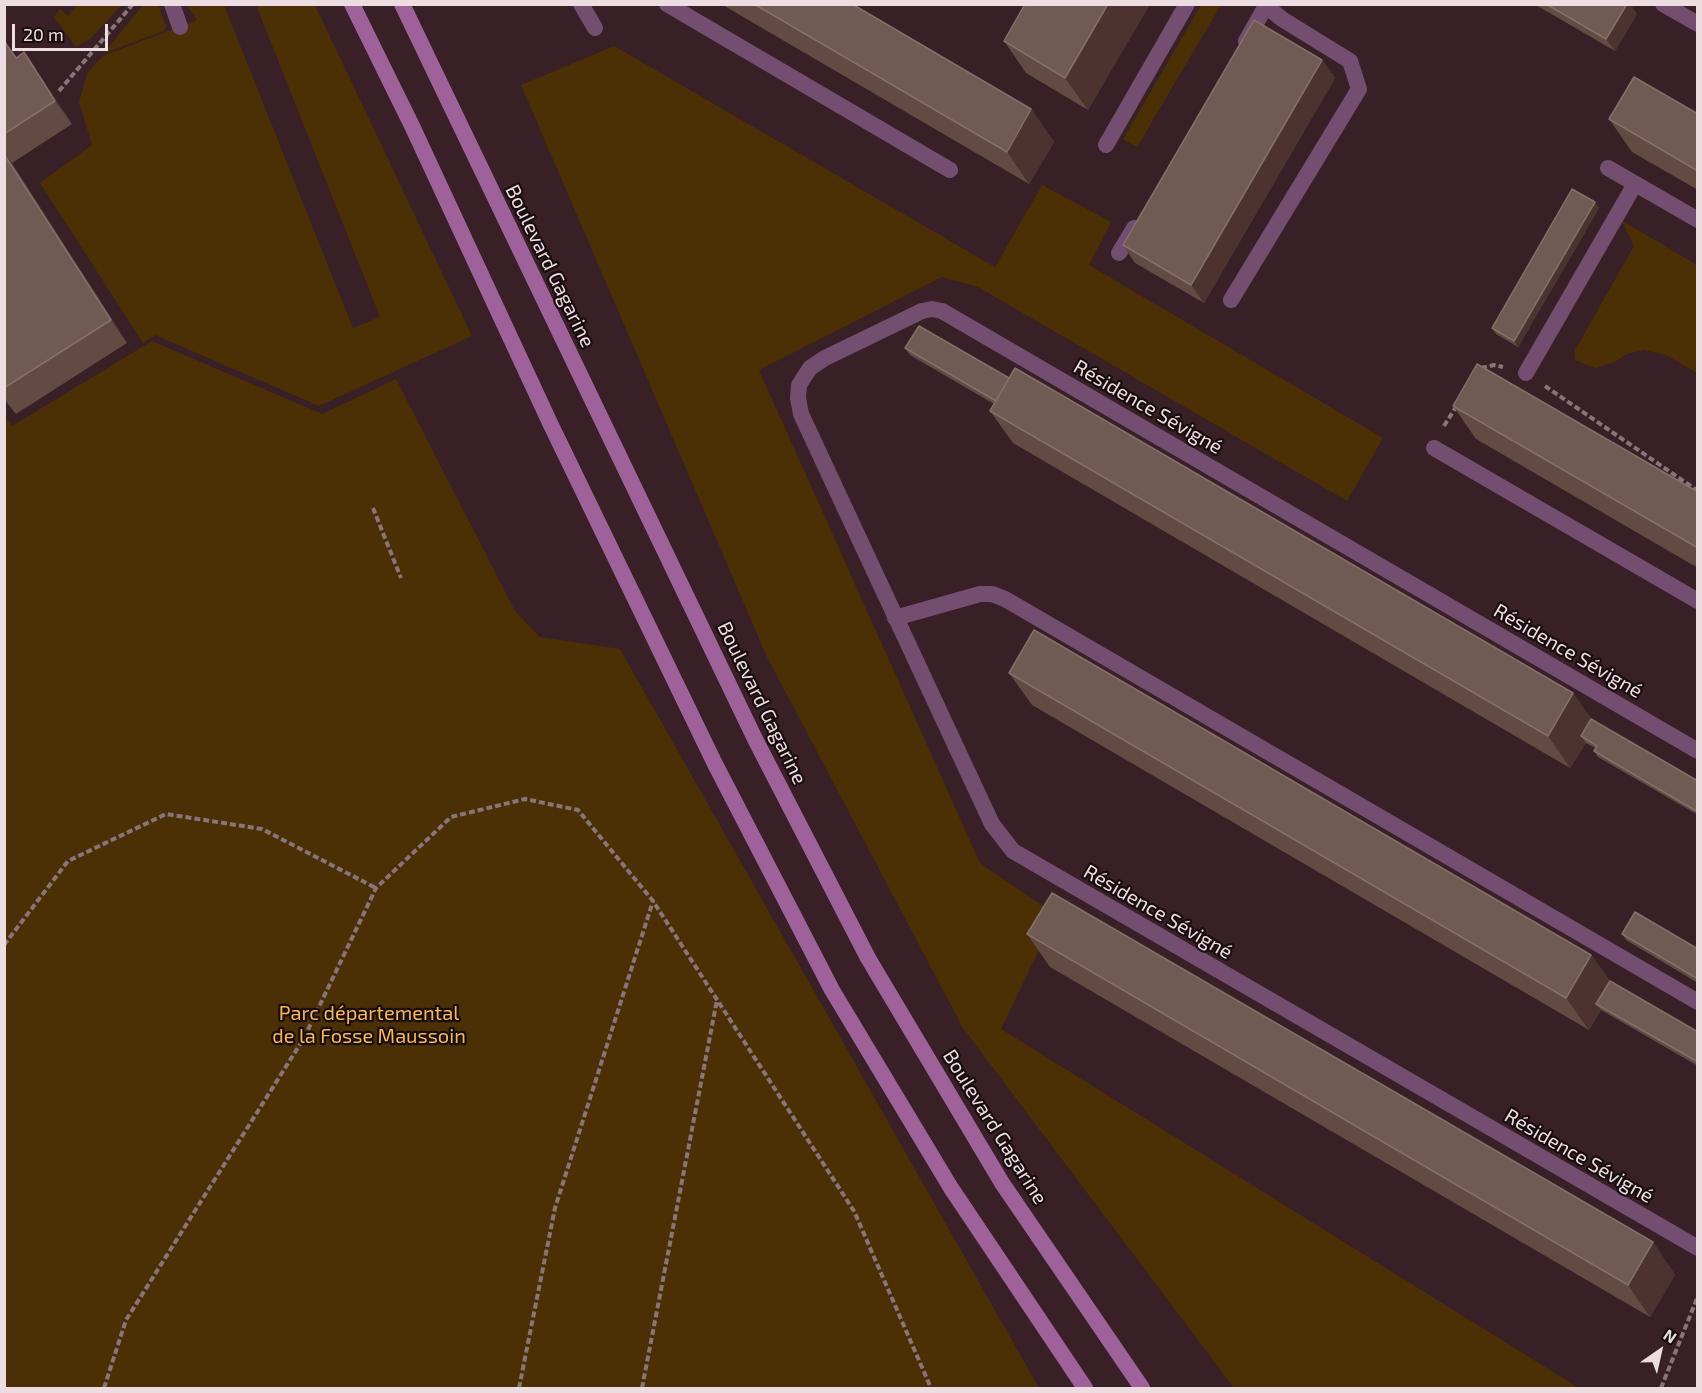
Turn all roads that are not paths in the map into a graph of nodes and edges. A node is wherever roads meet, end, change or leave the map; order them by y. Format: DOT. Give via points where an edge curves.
graph roads {
  1 [pos="172,4"];
  2 [pos="352,4"];
  3 [pos="402,4"];
  4 [pos="581,4"];
  5 [pos="667,4"];
  6 [pos="1186,4"];
  7 [pos="1663,4"];
  8 [pos="1267,5"];
  9 [pos="1698,24"];
  10 [pos="180,27"];
  11 [pos="595,28"];
  12 [pos="1236,58"];
  13 [pos="1106,146"];
  14 [pos="1608,168"];
  15 [pos="950,170"];
  16 [pos="1635,184"];
  17 [pos="1144,212"];
  18 [pos="1698,220"];
  19 [pos="1119,253"];
  20 [pos="1231,300"];
  21 [pos="1526,373"];
  22 [pos="1434,448"];
  23 [pos="1698,601"];
  24 [pos="895,618"];
  25 [pos="1698,751"];
  26 [pos="1698,1002"];
  27 [pos="1698,1248"];
  28 [pos="1085,1389"];
  29 [pos="1142,1389"];
  1 -- 10 [label="street"];
  2 -- 28 [label="main road" via="715,764 832,990 951,1188"];
  3 -- 29 [label="main road, Boulevard Gagarine" via="750,728 868,957 1002,1183"];
  4 -- 11 [label="street"];
  5 -- 15 [label="street"];
  6 -- 13 [label="street"];
  7 -- 9 [label="street"];
  8 -- 12 [label="street"];
  8 -- 20 [label="street" via="1282,19 1350,61 1359,89"];
  14 -- 16 [label="street"];
  16 -- 18 [label="street"];
  16 -- 21 [label="street"];
  17 -- 19 [label="street"];
  22 -- 23 [label="street"];
  24 -- 25 [label="street, Résidence Sévigné" via="801,414 798,392 810,368 825,358 932,309 942,311"];
  24 -- 26 [label="street" via="980,594 1005,599"];
  24 -- 27 [label="street, Résidence Sévigné" via="992,824 1012,851"];
}
